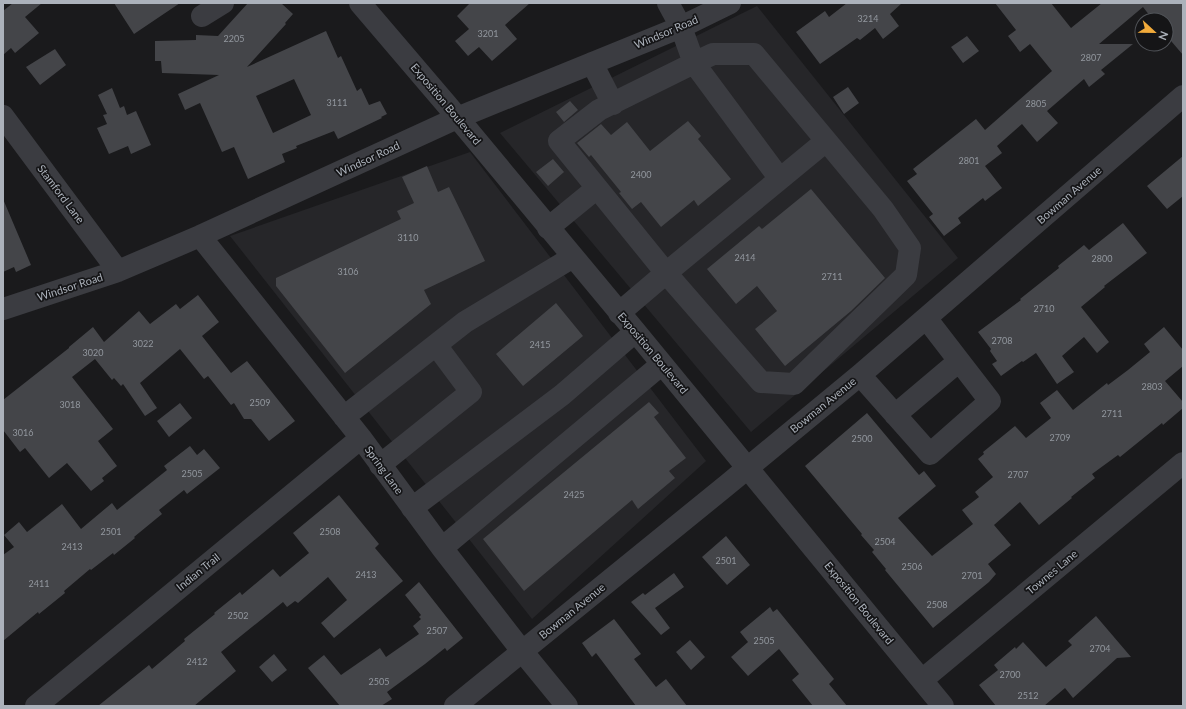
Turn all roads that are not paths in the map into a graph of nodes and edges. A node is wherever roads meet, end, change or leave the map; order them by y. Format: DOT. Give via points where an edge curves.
graph roads {
  1 [pos="223,3"];
  2 [pos="360,3"];
  3 [pos="668,3"];
  4 [pos="730,3"];
  5 [pos="202,16"];
  6 [pos="680,27"];
  7 [pos="592,63"];
  8 [pos="694,63"];
  9 [pos="1183,96"];
  10 [pos="613,104"];
  11 [pos="3,116"];
  12 [pos="457,118"];
  13 [pos="826,141"];
  14 [pos="780,179"];
  15 [pos="597,188"];
  16 [pos="548,228"];
  17 [pos="200,236"];
  18 [pos="573,257"];
  19 [pos="118,271"];
  20 [pos="666,273"];
  21 [pos="3,309"];
  22 [pos="619,313"];
  23 [pos="926,318"];
  24 [pos="635,332"];
  25 [pos="436,345"];
  26 [pos="959,361"];
  27 [pos="662,364"];
  28 [pos="860,375"];
  29 [pos="895,415"];
  30 [pos="344,417"];
  31 [pos="361,438"];
  32 [pos="1183,463"];
  33 [pos="380,465"];
  34 [pos="748,467"];
  35 [pos="412,508"];
  36 [pos="442,548"];
  37 [pos="522,652"];
  38 [pos="922,680"];
  39 [pos="36,706"];
  40 [pos="455,706"];
  41 [pos="566,706"];
  42 [pos="943,706"];
  1 -- 5 [label="street"];
  2 -- 12 [label="street, Exposition Boulevard"];
  3 -- 6 [label="street"];
  4 -- 6 [label="street, Windsor Road"];
  6 -- 7 [label="street, Windsor Road"];
  6 -- 8 [label="street"];
  7 -- 10 [label="street"];
  7 -- 12 [label="street, Windsor Road"];
  8 -- 10 [label="street"];
  8 -- 13 [label="street" via="713,54 754,54"];
  8 -- 14 [label="street"];
  9 -- 23 [label="street, Bowman Avenue"];
  10 -- 15 [label="street" via="599,110 559,141"];
  11 -- 19 [label="street, Stamford Lane"];
  12 -- 16 [label="street, Exposition Boulevard"];
  12 -- 17 [label="street, Windsor Road"];
  13 -- 14 [label="street"];
  13 -- 20 [label="street" via="882,209 910,248 906,275 794,384 761,382"];
  14 -- 20 [label="street"];
  15 -- 16 [label="street"];
  15 -- 20 [label="street"];
  16 -- 18 [label="street, Exposition Boulevard"];
  17 -- 19 [label="street, Windsor Road"];
  17 -- 30 [label="street, Spring Lane"];
  18 -- 22 [label="street, Exposition Boulevard"];
  18 -- 25 [label="street" via="465,322"];
  19 -- 21 [label="street, Windsor Road"];
  20 -- 22 [label="street"];
  22 -- 24 [label="street, Exposition Boulevard"];
  23 -- 26 [label="street"];
  23 -- 28 [label="street, Bowman Avenue"];
  24 -- 27 [label="street, Exposition Boulevard"];
  24 -- 35 [label="street" via="562,395"];
  25 -- 30 [label="street"];
  25 -- 33 [label="street" via="471,392"];
  26 -- 29 [label="street"];
  26 -- 29 [label="street" via="990,401 930,454"];
  27 -- 34 [label="street, Exposition Boulevard"];
  27 -- 36 [label="street"];
  28 -- 29 [label="street"];
  28 -- 34 [label="street, Bowman Avenue"];
  30 -- 31 [label="street, Spring Lane"];
  31 -- 33 [label="street, Spring Lane"];
  31 -- 39 [label="street, Indian Trail"];
  32 -- 38 [label="street, Townes Lane"];
  33 -- 35 [label="street, Spring Lane"];
  34 -- 37 [label="street, Bowman Avenue"];
  34 -- 38 [label="street, Exposition Boulevard"];
  35 -- 36 [label="street, Spring Lane"];
  36 -- 37 [label="street, Spring Lane"];
  37 -- 40 [label="street, Bowman Avenue"];
  37 -- 41 [label="street, Spring Lane"];
  38 -- 42 [label="street, Exposition Boulevard"];
}
